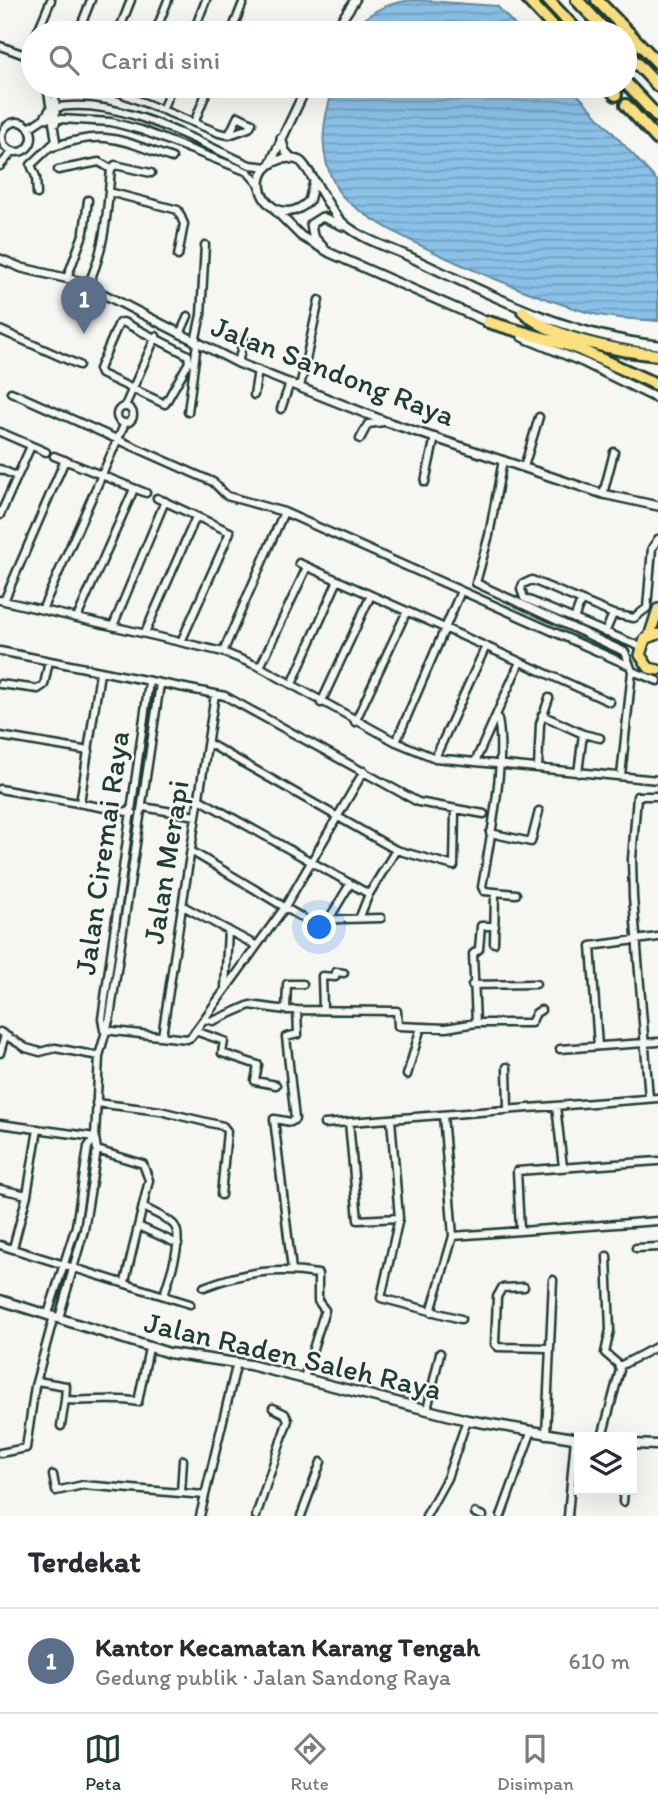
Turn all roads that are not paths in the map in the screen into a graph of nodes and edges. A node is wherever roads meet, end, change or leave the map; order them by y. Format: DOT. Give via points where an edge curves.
graph roads {
  1 [pos="51,0"];
  2 [pos="91,0"];
  3 [pos="131,0"];
  4 [pos="168,0"];
  5 [pos="206,0"];
  6 [pos="244,0"];
  7 [pos="355,0"];
  8 [pos="528,0"];
  9 [pos="548,0"];
  10 [pos="577,0"];
  11 [pos="597,0"];
  12 [pos="42,21"];
  13 [pos="83,21"];
  14 [pos="123,21"];
  15 [pos="160,21"];
  16 [pos="198,21"];
  17 [pos="236,21"];
  18 [pos="341,21"];
  19 [pos="548,21"];
  20 [pos="568,21"];
  21 [pos="597,21"];
  22 [pos="617,21"];
  23 [pos="637,41"];
  24 [pos="0,46"];
  25 [pos="21,54"];
  26 [pos="658,63"];
  27 [pos="637,64"];
  28 [pos="658,86"];
  29 [pos="637,95"];
  30 [pos="50,98"];
  31 [pos="54,98"];
  32 [pos="135,98"];
  33 [pos="167,98"];
  34 [pos="204,98"];
  35 [pos="301,98"];
  36 [pos="626,106"];
  37 [pos="53,108"];
  38 [pos="162,110"];
  39 [pos="658,117"];
  40 [pos="52,121"];
  41 [pos="194,123"];
  42 [pos="29,128"];
  43 [pos="229,135"];
  44 [pos="281,137"];
  45 [pos="658,140"];
  46 [pos="53,147"];
  47 [pos="2,149"];
  48 [pos="13,151"];
  49 [pos="219,151"];
  50 [pos="172,158"];
  51 [pos="292,159"];
  52 [pos="214,160"];
  53 [pos="269,165"];
  54 [pos="0,166"];
  55 [pos="111,169"];
  56 [pos="58,170"];
  57 [pos="151,173"];
  58 [pos="314,182"];
  59 [pos="260,186"];
  60 [pos="109,192"];
  61 [pos="37,194"];
  62 [pos="88,200"];
  63 [pos="274,208"];
  64 [pos="346,227"];
  65 [pos="205,245"];
  66 [pos="330,253"];
  67 [pos="178,256"];
  68 [pos="0,258"];
  69 [pos="67,278"];
  70 [pos="87,287"];
  71 [pos="319,300"];
  72 [pos="523,311"];
  73 [pos="188,316"];
  74 [pos="488,322"];
  75 [pos="0,330"];
  76 [pos="180,334"];
  77 [pos="156,336"];
  78 [pos="244,338"];
  79 [pos="196,343"];
  80 [pos="658,353"];
  81 [pos="238,363"];
  82 [pos="79,365"];
  83 [pos="258,370"];
  84 [pos="290,383"];
  85 [pos="655,383"];
  86 [pos="300,387"];
  87 [pos="132,391"];
  88 [pos="11,392"];
  89 [pos="254,395"];
  90 [pos="658,399"];
  91 [pos="125,406"];
  92 [pos="281,409"];
  93 [pos="188,412"];
  94 [pos="538,416"];
  95 [pos="387,422"];
  96 [pos="125,423"];
  97 [pos="0,432"];
  98 [pos="435,437"];
  99 [pos="360,439"];
  100 [pos="119,440"];
  101 [pos="32,446"];
  102 [pos="46,452"];
  103 [pos="614,452"];
  104 [pos="54,456"];
  105 [pos="65,460"];
  106 [pos="503,460"];
  107 [pos="524,467"];
  108 [pos="0,469"];
  109 [pos="16,476"];
  110 [pos="102,476"];
  111 [pos="425,482"];
  112 [pos="134,489"];
  113 [pos="146,493"];
  114 [pos="603,494"];
  115 [pos="157,498"];
  116 [pos="165,501"];
  117 [pos="658,506"];
  118 [pos="284,512"];
  119 [pos="0,515"];
  120 [pos="196,517"];
  121 [pos="230,532"];
  122 [pos="240,537"];
  123 [pos="658,539"];
  124 [pos="299,563"];
  125 [pos="307,567"];
  126 [pos="338,580"];
  127 [pos="461,591"];
  128 [pos="370,595"];
  129 [pos="2,601"];
  130 [pos="582,601"];
  131 [pos="658,609"];
  132 [pos="42,610"];
  133 [pos="407,611"];
  134 [pos="613,614"];
  135 [pos="77,618"];
  136 [pos="574,619"];
  137 [pos="113,626"];
  138 [pos="447,629"];
  139 [pos="145,633"];
  140 [pos="605,633"];
  141 [pos="653,635"];
  142 [pos="181,642"];
  143 [pos="486,646"];
  144 [pos="640,647"];
  145 [pos="0,651"];
  146 [pos="223,652"];
  147 [pos="49,661"];
  148 [pos="520,662"];
  149 [pos="260,667"];
  150 [pos="630,668"];
  151 [pos="658,670"];
  152 [pos="100,673"];
  153 [pos="658,681"];
  154 [pos="149,682"];
  155 [pos="0,684"];
  156 [pos="160,684"];
  157 [pos="292,684"];
  158 [pos="215,694"];
  159 [pos="549,698"];
  160 [pos="610,702"];
  161 [pos="321,703"];
  162 [pos="542,715"];
  163 [pos="498,716"];
  164 [pos="355,722"];
  165 [pos="583,734"];
  166 [pos="0,736"];
  167 [pos="600,738"];
  168 [pos="396,742"];
  169 [pos="208,743"];
  170 [pos="141,747"];
  171 [pos="151,749"];
  172 [pos="89,751"];
  173 [pos="435,758"];
  174 [pos="475,762"];
  175 [pos="500,765"];
  176 [pos="538,768"];
  177 [pos="363,771"];
  178 [pos="578,773"];
  179 [pos="621,776"];
  180 [pos="658,780"];
  181 [pos="0,789"];
  182 [pos="658,796"];
  183 [pos="199,799"];
  184 [pos="80,803"];
  185 [pos="455,810"];
  186 [pos="142,811"];
  187 [pos="539,811"];
  188 [pos="131,813"];
  189 [pos="484,814"];
  190 [pos="196,816"];
  191 [pos="335,818"];
  192 [pos="490,833"];
  193 [pos="396,850"];
  194 [pos="191,851"];
  195 [pos="310,862"];
  196 [pos="350,884"];
  197 [pos="120,888"];
  198 [pos="129,890"];
  199 [pos="369,894"];
  200 [pos="495,894"];
  201 [pos="516,894"];
  202 [pos="183,906"];
  203 [pos="285,907"];
  204 [pos="381,918"];
  205 [pos="329,919"];
  206 [pos="359,919"];
  207 [pos="495,926"];
  208 [pos="228,930"];
  209 [pos="658,937"];
  210 [pos="636,939"];
  211 [pos="494,943"];
  212 [pos="257,946"];
  213 [pos="344,972"];
  214 [pos="303,984"];
  215 [pos="536,984"];
  216 [pos="472,985"];
  217 [pos="225,988"];
  218 [pos="323,1009"];
  219 [pos="286,1010"];
  220 [pos="297,1010"];
  221 [pos="541,1010"];
  222 [pos="204,1019"];
  223 [pos="476,1023"];
  224 [pos="421,1027"];
  225 [pos="104,1030"];
  226 [pos="195,1031"];
  227 [pos="2,1033"];
  228 [pos="162,1036"];
  229 [pos="658,1042"];
  230 [pos="645,1043"];
  231 [pos="598,1046"];
  232 [pos="560,1049"];
  233 [pos="0,1053"];
  234 [pos="99,1056"];
  235 [pos="507,1067"];
  236 [pos="407,1075"];
  237 [pos="276,1084"];
  238 [pos="658,1097"];
  239 [pos="649,1098"];
  240 [pos="96,1103"];
  241 [pos="556,1106"];
  242 [pos="508,1110"];
  243 [pos="443,1115"];
  244 [pos="391,1119"];
  245 [pos="349,1122"];
  246 [pos="0,1124"];
  247 [pos="324,1124"];
  248 [pos="38,1129"];
  249 [pos="94,1137"];
  250 [pos="97,1150"];
  251 [pos="658,1161"];
  252 [pos="563,1167"];
  253 [pos="0,1189"];
  254 [pos="27,1195"];
  255 [pos="220,1195"];
  256 [pos="143,1207"];
  257 [pos="78,1213"];
  258 [pos="87,1215"];
  259 [pos="399,1219"];
  260 [pos="658,1221"];
  261 [pos="138,1226"];
  262 [pos="520,1230"];
  263 [pos="453,1236"];
  264 [pos="178,1244"];
  265 [pos="0,1245"];
  266 [pos="658,1247"];
  267 [pos="13,1248"];
  268 [pos="636,1248"];
  269 [pos="607,1256"];
  270 [pos="63,1266"];
  271 [pos="73,1270"];
  272 [pos="292,1270"];
  273 [pos="553,1280"];
  274 [pos="125,1282"];
  275 [pos="204,1287"];
  276 [pos="524,1287"];
  277 [pos="164,1295"];
  278 [pos="0,1300"];
  279 [pos="190,1304"];
  280 [pos="431,1312"];
  281 [pos="53,1316"];
  282 [pos="461,1319"];
  283 [pos="658,1346"];
  284 [pos="149,1348"];
  285 [pos="548,1348"];
  286 [pos="440,1353"];
  287 [pos="237,1362"];
  288 [pos="620,1366"];
  289 [pos="304,1378"];
  290 [pos="37,1381"];
  291 [pos="65,1400"];
  292 [pos="273,1408"];
  293 [pos="427,1410"];
  294 [pos="467,1420"];
  295 [pos="61,1426"];
  296 [pos="603,1432"];
  297 [pos="531,1433"];
  298 [pos="546,1434"];
  299 [pos="574,1438"];
  300 [pos="637,1444"];
  301 [pos="658,1446"];
  302 [pos="0,1453"];
  303 [pos="183,1461"];
  304 [pos="321,1462"];
  305 [pos="574,1464"];
  306 [pos="53,1475"];
  307 [pos="181,1493"];
  308 [pos="205,1495"];
  309 [pos="624,1495"];
  310 [pos="623,1502"];
  311 [pos="475,1513"];
  312 [pos="200,1516"];
  313 [pos="256,1516"];
  314 [pos="301,1516"];
  315 [pos="426,1516"];
  316 [pos="484,1516"];
  317 [pos="501,1516"];
  318 [pos="568,1516"];
  1 -- 12 [label="street"];
  2 -- 13 [label="street"];
  3 -- 14 [label="street"];
  4 -- 15 [label="street"];
  5 -- 16 [label="street"];
  6 -- 17 [label="street"];
  7 -- 18 [label="street"];
  8 -- 19 [label="highway"];
  9 -- 20 [label="highway"];
  10 -- 21 [label="highway"];
  11 -- 22 [label="highway"];
  23 -- 26 [label="highway"];
  24 -- 25 [label="street"];
  27 -- 28 [label="highway"];
  29 -- 39 [label="highway"];
  30 -- 37 [label="street"];
  31 -- 37 [label="street"];
  32 -- 38 [label="street"];
  33 -- 38 [label="street"];
  34 -- 41 [label="street"];
  35 -- 44 [label="street"];
  36 -- 45 [label="highway"];
  37 -- 40 [label="street"];
  37 -- 40 [label="street"];
  37 -- 49 [label="street" via="112,109"];
  38 -- 41 [label="street"];
  40 -- 42 [label="street"];
  40 -- 46 [label="street"];
  40 -- 52 [label="street" via="111,122"];
  41 -- 43 [label="street"];
  42 -- 47 [label="street" via="17,121 5,127"];
  42 -- 48 [label="street" via="32,135 27,148"];
  44 -- 51 [label="street"];
  44 -- 53 [label="street"];
  46 -- 50 [label="street" via="83,136 110,137"];
  46 -- 61 [label="street" via="31,165"];
  47 -- 48 [label="street"];
  48 -- 54 [label="street"];
  49 -- 52 [label="street"];
  49 -- 53 [label="street" via="254,167"];
  51 -- 53 [label="street"];
  51 -- 58 [label="street" via="306,166"];
  52 -- 59 [label="street" via="248,172"];
  53 -- 59 [label="street"];
  55 -- 56 [label="street" via="99,162"];
  55 -- 57 [label="street" via="115,165"];
  55 -- 60 [label="street"];
  58 -- 63 [label="street" via="302,207 293,211"];
  58 -- 64 [label="street"];
  59 -- 63 [label="street" via="264,199"];
  60 -- 67 [label="street" via="178,210 184,224"];
  60 -- 70 [label="street" via="100,260"];
  62 -- 69 [label="street" via="84,232"];
  63 -- 66 [label="street" via="301,236"];
  64 -- 66 [label="street" via="322,217 311,224 313,236"];
  64 -- 72 [label="street"];
  65 -- 79 [label="street"];
  66 -- 74 [label="street"];
  68 -- 69 [label="street, Jalan Sandong Raya"];
  69 -- 70 [label="street, Jalan Sandong Raya"];
  70 -- 76 [label="street, Jalan Sandong Raya"];
  71 -- 86 [label="street"];
  72 -- 80 [label="highway" via="548,329 631,352"];
  73 -- 76 [label="street"];
  74 -- 85 [label="highway" via="574,347"];
  74 -- 90 [label="street"];
  75 -- 82 [label="street"];
  76 -- 79 [label="street, Jalan Sandong Raya"];
  77 -- 87 [label="street"];
  77 -- 87 [label="street" via="188,355 189,362 165,404"];
  77 -- 87 [label="street" via="119,323 99,369"];
  78 -- 81 [label="street"];
  79 -- 81 [label="street, Jalan Sandong Raya"];
  79 -- 93 [label="street"];
  81 -- 83 [label="street, Jalan Sandong Raya"];
  83 -- 84 [label="street, Jalan Sandong Raya"];
  83 -- 89 [label="street"];
  84 -- 86 [label="street, Jalan Sandong Raya"];
  84 -- 92 [label="street"];
  86 -- 95 [label="street, Jalan Sandong Raya"];
  87 -- 91 [label="street"];
  88 -- 100 [label="street"];
  91 -- 96 [label="street" via="134,415"];
  91 -- 96 [label="street" via="117,418"];
  94 -- 107 [label="street"];
  95 -- 98 [label="street, Jalan Sandong Raya"];
  95 -- 99 [label="street" via="368,424"];
  96 -- 100 [label="street"];
  97 -- 101 [label="street"];
  98 -- 106 [label="street, Jalan Sandong Raya"];
  98 -- 111 [label="street"];
  100 -- 110 [label="street"];
  100 -- 118 [label="street" via="213,482 227,496"];
  101 -- 102 [label="street"];
  101 -- 109 [label="street"];
  103 -- 114 [label="street"];
  104 -- 105 [label="street"];
  105 -- 110 [label="street"];
  105 -- 129 [label="street"];
  106 -- 107 [label="street, Jalan Sandong Raya"];
  106 -- 150 [label="street" via="475,583 625,652"];
  107 -- 114 [label="street, Jalan Sandong Raya"];
  108 -- 109 [label="street"];
  109 -- 119 [label="street"];
  110 -- 112 [label="street"];
  110 -- 132 [label="street"];
  112 -- 113 [label="street"];
  112 -- 135 [label="street"];
  114 -- 117 [label="street, Jalan Sandong Raya"];
  115 -- 116 [label="street"];
  116 -- 120 [label="street"];
  116 -- 137 [label="street"];
  118 -- 127 [label="street"];
  118 -- 146 [label="street"];
  120 -- 121 [label="street"];
  120 -- 139 [label="street"];
  121 -- 122 [label="street"];
  121 -- 142 [label="street"];
  123 -- 134 [label="street" via="652,548 647,608 634,618"];
  124 -- 125 [label="street"];
  125 -- 126 [label="street"];
  125 -- 149 [label="street"];
  126 -- 128 [label="street"];
  126 -- 157 [label="street"];
  127 -- 138 [label="street"];
  127 -- 150 [label="street"];
  128 -- 133 [label="street"];
  128 -- 161 [label="street"];
  129 -- 132 [label="street"];
  130 -- 134 [label="street"];
  130 -- 136 [label="street"];
  130 -- 136 [label="street" via="532,580 523,584 524,598"];
  131 -- 141 [label="main road"];
  132 -- 135 [label="street"];
  133 -- 138 [label="street"];
  133 -- 164 [label="street"];
  134 -- 140 [label="street"];
  135 -- 137 [label="street"];
  136 -- 140 [label="street"];
  137 -- 139 [label="street"];
  138 -- 143 [label="street"];
  138 -- 168 [label="street"];
  139 -- 142 [label="street"];
  140 -- 144 [label="street"];
  141 -- 144 [label="main road"];
  142 -- 146 [label="street"];
  143 -- 148 [label="street"];
  143 -- 173 [label="street"];
  144 -- 151 [label="main road" via="643,663"];
  145 -- 147 [label="street"];
  146 -- 149 [label="street"];
  147 -- 152 [label="street"];
  147 -- 155 [label="street" via="44,685 38,688"];
  148 -- 160 [label="street"];
  148 -- 163 [label="street"];
  149 -- 157 [label="street"];
  150 -- 153 [label="street"];
  150 -- 179 [label="street"];
  152 -- 154 [label="street"];
  152 -- 172 [label="street"];
  154 -- 156 [label="street"];
  154 -- 170 [label="street, Jalan Ciremai Raya"];
  156 -- 158 [label="street"];
  156 -- 171 [label="street, Jalan Ciremai Raya"];
  157 -- 161 [label="street"];
  158 -- 169 [label="street, Jalan Merapi"];
  158 -- 177 [label="street"];
  159 -- 162 [label="street"];
  161 -- 164 [label="street"];
  162 -- 165 [label="street"];
  162 -- 176 [label="street"];
  163 -- 174 [label="street"];
  163 -- 175 [label="street"];
  164 -- 168 [label="street"];
  165 -- 167 [label="street"];
  165 -- 178 [label="street"];
  166 -- 172 [label="street"];
  168 -- 173 [label="street"];
  169 -- 183 [label="street, Jalan Merapi"];
  169 -- 191 [label="street"];
  170 -- 171 [label="street"];
  170 -- 188 [label="street, Jalan Ciremai Raya"];
  171 -- 186 [label="street, Jalan Ciremai Raya"];
  172 -- 184 [label="street"];
  173 -- 174 [label="street"];
  174 -- 175 [label="street"];
  175 -- 176 [label="street"];
  175 -- 192 [label="street"];
  176 -- 178 [label="street"];
  177 -- 185 [label="street" via="418,802"];
  177 -- 191 [label="street"];
  178 -- 179 [label="street"];
  179 -- 180 [label="street"];
  181 -- 184 [label="street"];
  182 -- 210 [label="street" via="637,796 632,859"];
  183 -- 190 [label="street, Jalan Merapi"];
  183 -- 195 [label="street"];
  184 -- 188 [label="street"];
  185 -- 189 [label="street"];
  185 -- 193 [label="street" via="454,866"];
  186 -- 188 [label="street"];
  186 -- 190 [label="street"];
  186 -- 198 [label="street, Jalan Ciremai Raya"];
  187 -- 192 [label="street" via="531,842"];
  188 -- 197 [label="street, Jalan Ciremai Raya"];
  190 -- 194 [label="street, Jalan Merapi"];
  191 -- 193 [label="street"];
  191 -- 195 [label="street"];
  192 -- 200 [label="street" via="482,887"];
  193 -- 199 [label="street"];
  194 -- 202 [label="street, Jalan Merapi"];
  194 -- 203 [label="street"];
  195 -- 196 [label="street"];
  195 -- 203 [label="street"];
  196 -- 199 [label="street"];
  196 -- 205 [label="street"];
  197 -- 198 [label="street"];
  197 -- 225 [label="street, Jalan Ciremai Raya"];
  198 -- 225 [label="street, Jalan Ciremai Raya" via="110,1017"];
  199 -- 206 [label="street"];
  200 -- 201 [label="street"];
  200 -- 207 [label="street"];
  202 -- 208 [label="street"];
  202 -- 228 [label="street, Jalan Merapi"];
  203 -- 205 [label="street" via="306,920"];
  203 -- 212 [label="street"];
  204 -- 206 [label="street"];
  205 -- 206 [label="street"];
  207 -- 211 [label="street"];
  207 -- 216 [label="street" via="481,926 479,949 473,954"];
  208 -- 212 [label="street"];
  208 -- 217 [label="street"];
  209 -- 210 [label="street"];
  210 -- 230 [label="street"];
  210 -- 231 [label="street" via="599,943 590,950"];
  212 -- 217 [label="street"];
  213 -- 218 [label="street" via="322,976"];
  214 -- 219 [label="street" via="287,984"];
  215 -- 216 [label="street"];
  216 -- 223 [label="street"];
  217 -- 222 [label="street"];
  218 -- 220 [label="street"];
  218 -- 224 [label="street" via="397,1011 398,1026"];
  219 -- 220 [label="street"];
  219 -- 222 [label="street" via="250,1004 213,1021"];
  220 -- 272 [label="street" via="298,1034 286,1037 295,1119 274,1119"];
  221 -- 223 [label="street" via="531,1023"];
  222 -- 226 [label="street"];
  223 -- 224 [label="street"];
  224 -- 236 [label="street"];
  225 -- 228 [label="street"];
  225 -- 234 [label="street, Jalan Ciremai Raya"];
  226 -- 228 [label="street" via="187,1039"];
  226 -- 237 [label="street" via="224,1041 222,1053 258,1065 255,1080"];
  227 -- 233 [label="street"];
  227 -- 234 [label="street" via="40,1052 55,1048"];
  229 -- 230 [label="street"];
  230 -- 231 [label="street"];
  230 -- 239 [label="street"];
  231 -- 232 [label="street"];
  234 -- 240 [label="street, Jalan Ciremai Raya"];
  235 -- 242 [label="street"];
  238 -- 239 [label="street"];
  239 -- 241 [label="street"];
  240 -- 249 [label="street, Jalan Ciremai Raya"];
  240 -- 255 [label="street" via="160,1111 223,1126 227,1131"];
  241 -- 242 [label="street"];
  241 -- 252 [label="street"];
  242 -- 243 [label="street"];
  243 -- 244 [label="street"];
  243 -- 263 [label="street"];
  244 -- 245 [label="street"];
  244 -- 259 [label="street"];
  245 -- 247 [label="street"];
  245 -- 259 [label="street" via="358,1220"];
  246 -- 248 [label="street"];
  248 -- 249 [label="street"];
  248 -- 254 [label="street"];
  249 -- 250 [label="street, Jalan Ciremai Raya"];
  249 -- 257 [label="street, Jalan Ciremai Raya" via="88,1147"];
  250 -- 256 [label="street" via="143,1164 149,1180"];
  250 -- 258 [label="street, Jalan Ciremai Raya"];
  251 -- 252 [label="street"];
  252 -- 262 [label="street" via="517,1171"];
  253 -- 254 [label="street"];
  254 -- 267 [label="street"];
  256 -- 261 [label="street"];
  256 -- 264 [label="street" via="174,1224"];
  257 -- 258 [label="street"];
  257 -- 270 [label="street, Jalan Ciremai Raya"];
  258 -- 271 [label="street, Jalan Ciremai Raya"];
  259 -- 280 [label="street" via="381,1298"];
  260 -- 262 [label="street"];
  261 -- 264 [label="street"];
  261 -- 274 [label="street"];
  262 -- 263 [label="street"];
  263 -- 280 [label="street"];
  264 -- 277 [label="street"];
  265 -- 267 [label="street"];
  266 -- 268 [label="street"];
  267 -- 270 [label="street"];
  269 -- 288 [label="street" via="610,1330 605,1353"];
  270 -- 271 [label="street"];
  270 -- 281 [label="street, Jalan Ciremai Raya"];
  271 -- 274 [label="street"];
  271 -- 281 [label="street, Jalan Ciremai Raya"];
  272 -- 275 [label="street" via="235,1275"];
  272 -- 289 [label="street" via="318,1274 317,1301 325,1310"];
  273 -- 285 [label="street"];
  274 -- 277 [label="street"];
  276 -- 285 [label="street" via="502,1288 497,1297 495,1343 498,1348"];
  277 -- 279 [label="street"];
  278 -- 281 [label="main road, Jalan Raden Saleh Raya"];
  280 -- 282 [label="street"];
  281 -- 284 [label="main road, Jalan Raden Saleh Raya"];
  281 -- 290 [label="street"];
  283 -- 288 [label="street"];
  284 -- 287 [label="main road, Jalan Raden Saleh Raya"];
  284 -- 291 [label="street" via="138,1402"];
  285 -- 298 [label="street"];
  286 -- 293 [label="street"];
  287 -- 289 [label="main road, Jalan Raden Saleh Raya"];
  287 -- 308 [label="street"];
  288 -- 296 [label="street"];
  289 -- 293 [label="main road, Jalan Raden Saleh Raya"];
  290 -- 291 [label="street" via="66,1386"];
  290 -- 302 [label="street" via="25,1450"];
  291 -- 295 [label="street"];
  292 -- 313 [label="street" via="288,1420"];
  293 -- 294 [label="main road, Jalan Raden Saleh Raya"];
  294 -- 297 [label="main road, Jalan Raden Saleh Raya"];
  294 -- 315 [label="street" via="441,1491"];
  297 -- 298 [label="main road, Jalan Raden Saleh Raya"];
  297 -- 317 [label="street"];
  298 -- 299 [label="main road, Jalan Raden Saleh Raya"];
  300 -- 301 [label="main road"];
  303 -- 307 [label="street"];
  304 -- 314 [label="street"];
  305 -- 318 [label="street"];
  306 -- 307 [label="street" via="56,1491 83,1485"];
  307 -- 308 [label="street"];
  308 -- 312 [label="street"];
  309 -- 310 [label="street"];
  311 -- 316 [label="street"];
}
